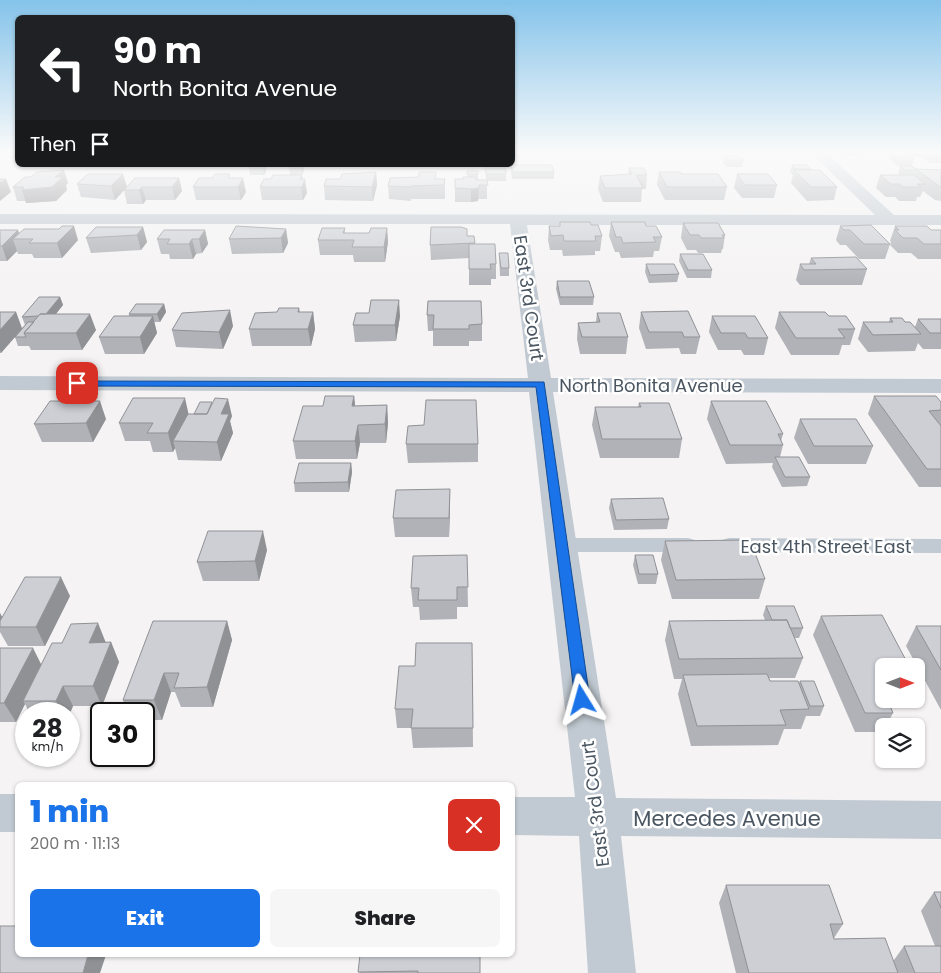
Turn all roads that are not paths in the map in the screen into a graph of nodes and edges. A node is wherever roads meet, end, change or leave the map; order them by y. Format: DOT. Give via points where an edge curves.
graph roads {
  1 [pos="865,196"];
  2 [pos="0,219"];
  3 [pos="518,220"];
  4 [pos="890,220"];
  5 [pos="941,220"];
  6 [pos="0,383"];
  7 [pos="541,384"];
  8 [pos="941,386"];
  9 [pos="562,545"];
  10 [pos="941,546"];
  11 [pos="0,813"];
  12 [pos="15,813"];
  13 [pos="515,816"];
  14 [pos="598,817"];
  15 [pos="941,820"];
  16 [pos="612,973"];
  1 -- 4 [label="street"];
  2 -- 3 [label="street"];
  3 -- 4 [label="street"];
  3 -- 7 [label="street, East 3rd Court"];
  4 -- 5 [label="street"];
  6 -- 7 [label="street, North Bonita Avenue"];
  7 -- 8 [label="street, North Bonita Avenue"];
  7 -- 9 [label="street, East 3rd Court"];
  9 -- 10 [label="lane, East 4th Street East"];
  9 -- 14 [label="street, East 3rd Court"];
  11 -- 12 [label="street"];
  13 -- 14 [label="street, Mercedes Avenue"];
  14 -- 15 [label="street, Mercedes Avenue"];
  14 -- 16 [label="street, East 3rd Court"];
}
